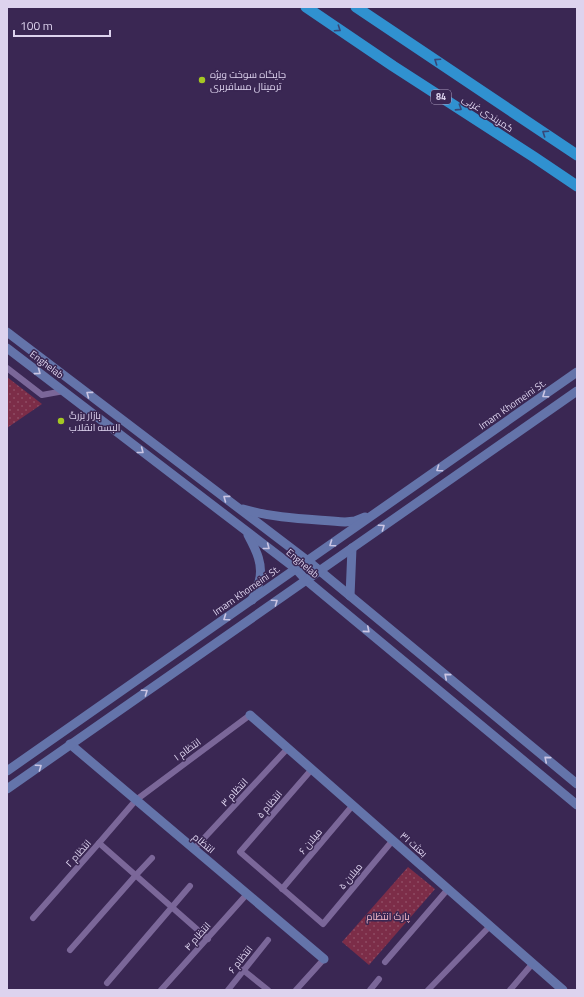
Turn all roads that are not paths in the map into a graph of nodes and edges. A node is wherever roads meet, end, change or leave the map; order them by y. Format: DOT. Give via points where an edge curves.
graph roads {
  1 [pos="306,7"];
  2 [pos="356,7"];
  3 [pos="577,155"];
  4 [pos="577,186"];
  5 [pos="7,332"];
  6 [pos="7,348"];
  7 [pos="7,368"];
  8 [pos="577,372"];
  9 [pos="64,391"];
  10 [pos="577,391"];
  11 [pos="238,507"];
  12 [pos="375,514"];
  13 [pos="247,532"];
  14 [pos="352,548"];
  15 [pos="308,561"];
  16 [pos="296,569"];
  17 [pos="319,571"];
  18 [pos="306,580"];
  19 [pos="339,587"];
  20 [pos="350,596"];
  21 [pos="328,598"];
  22 [pos="252,600"];
  23 [pos="250,715"];
  24 [pos="70,744"];
  25 [pos="288,748"];
  26 [pos="312,769"];
  27 [pos="7,771"];
  28 [pos="575,782"];
  29 [pos="7,789"];
  30 [pos="563,794"];
  31 [pos="136,800"];
  32 [pos="353,805"];
  33 [pos="577,805"];
  34 [pos="393,840"];
  35 [pos="99,843"];
  36 [pos="194,849"];
  37 [pos="152,858"];
  38 [pos="136,875"];
  39 [pos="190,886"];
  40 [pos="282,889"];
  41 [pos="448,889"];
  42 [pos="247,894"];
  43 [pos="172,907"];
  44 [pos="33,918"];
  45 [pos="490,926"];
  46 [pos="208,939"];
  47 [pos="268,940"];
  48 [pos="70,950"];
  49 [pos="324,959"];
  50 [pos="385,962"];
  51 [pos="533,964"];
  52 [pos="243,970"];
  53 [pos="380,980"];
  54 [pos="107,983"];
  55 [pos="161,990"];
  56 [pos="228,990"];
  57 [pos="268,990"];
  58 [pos="296,990"];
  59 [pos="370,990"];
  60 [pos="428,990"];
  61 [pos="510,990"];
  62 [pos="563,990"];
  1 -- 4 [label="highway, کمربندی غربی / 84, one-way"];
  3 -- 2 [label="highway, کمربندی غربی, one-way"];
  11 -- 5 [label="main road, Enghelab, one-way"];
  6 -- 9 [label="main road, Enghelab, one-way"];
  7 -- 9 [label="street" via="42,394"];
  8 -- 12 [label="main road, Imam Khomeini St., one-way"];
  9 -- 13 [label="main road, Enghelab, one-way"];
  14 -- 10 [label="main road, one-way"];
  11 -- 12 [label="main road" via="272,516 345,522"];
  11 -- 15 [label="main road, Enghelab"];
  12 -- 15 [label="main road, Imam Khomeini St., one-way"];
  13 -- 16 [label="main road, Enghelab, one-way"];
  13 -- 22 [label="main road" via="258,555 261,569"];
  14 -- 17 [label="main road"];
  14 -- 20 [label="main road"];
  15 -- 16 [label="main road, Imam Khomeini St."];
  15 -- 17 [label="main road, Enghelab"];
  16 -- 18 [label="main road, Enghelab"];
  16 -- 22 [label="main road, Imam Khomeini St."];
  17 -- 18 [label="main road"];
  17 -- 19 [label="main road, Enghelab"];
  18 -- 21 [label="main road, Enghelab"];
  24 -- 18 [label="main road, one-way"];
  19 -- 20 [label="main road, Enghelab"];
  19 -- 21 [label="main road"];
  28 -- 20 [label="main road, Enghelab, one-way"];
  21 -- 30 [label="main road, Enghelab, one-way"];
  22 -- 27 [label="main road, Imam Khomeini St., one-way"];
  23 -- 25 [label="main road, بعثت ۳۱"];
  23 -- 31 [label="street, انتظام ۱"];
  29 -- 24 [label="main road, one-way"];
  24 -- 31 [label="main road, انتظام"];
  25 -- 26 [label="main road, بعثت ۳۱"];
  25 -- 36 [label="street, انتظام ۳"];
  26 -- 32 [label="main road, بعثت ۳۱"];
  26 -- 40 [label="street, انتظام ۵" via="240,852"];
  28 -- 30 [label="main road"];
  30 -- 33 [label="main road, Enghelab"];
  31 -- 35 [label="street, انتظام ۲"];
  31 -- 36 [label="main road, انتظام"];
  32 -- 34 [label="main road, بعثت ۳۱"];
  32 -- 40 [label="street, میلان ۶"];
  34 -- 40 [label="street, میلان ۵" via="323,924"];
  34 -- 41 [label="main road, بعثت ۳۱"];
  35 -- 38 [label="street"];
  35 -- 44 [label="street, انتظام ۲"];
  36 -- 42 [label="main road, انتظام"];
  37 -- 38 [label="street"];
  38 -- 43 [label="street"];
  38 -- 48 [label="street"];
  39 -- 43 [label="street"];
  41 -- 45 [label="main road, بعثت ۳۱"];
  41 -- 50 [label="street"];
  42 -- 46 [label="street, انتظام ۴"];
  42 -- 49 [label="main road, انتظام"];
  43 -- 46 [label="street"];
  43 -- 54 [label="street"];
  45 -- 51 [label="main road, بعثت ۳۱"];
  45 -- 60 [label="street"];
  46 -- 55 [label="street, انتظام ۴"];
  47 -- 52 [label="street, انتظام ۶"];
  49 -- 58 [label="street"];
  51 -- 61 [label="street"];
  51 -- 62 [label="main road, بعثت ۳۱"];
  52 -- 56 [label="street, انتظام ۶"];
  52 -- 57 [label="street"];
  53 -- 59 [label="street"];
}
